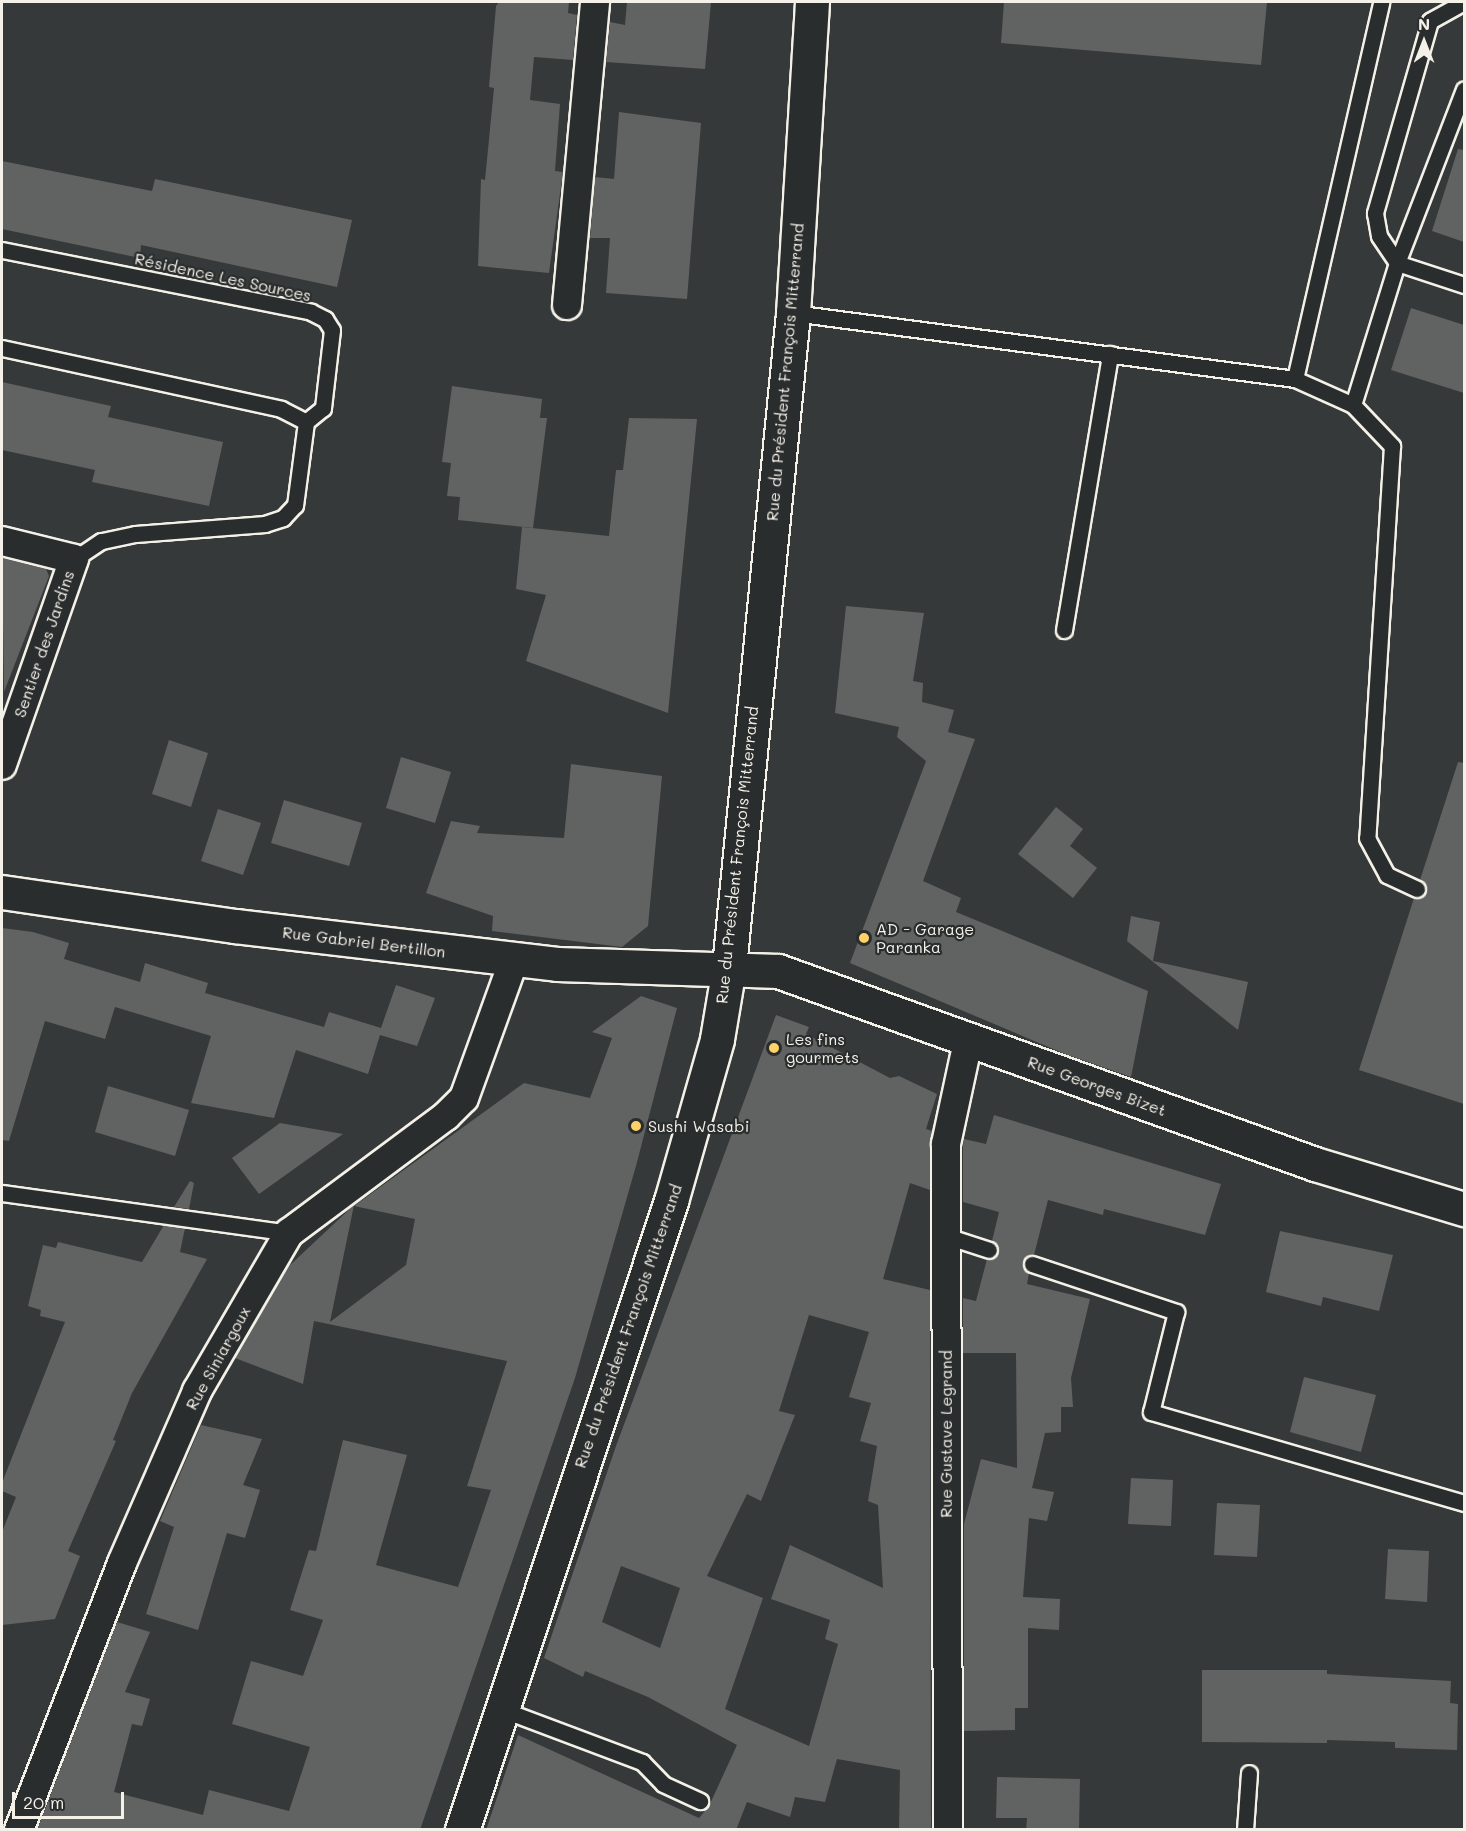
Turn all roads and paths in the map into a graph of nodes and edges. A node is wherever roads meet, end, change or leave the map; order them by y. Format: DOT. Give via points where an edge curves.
graph roads {
  1 [pos="596,2"];
  2 [pos="1381,2"];
  3 [pos="1464,2"];
  4 [pos="814,9"];
  5 [pos="1464,89"];
  6 [pos="2,250"];
  7 [pos="1398,263"];
  8 [pos="1464,285"];
  9 [pos="567,305"];
  10 [pos="793,313"];
  11 [pos="2,348"];
  12 [pos="1110,354"];
  13 [pos="1295,379"];
  14 [pos="1353,405"];
  15 [pos="306,422"];
  16 [pos="2,541"];
  17 [pos="74,559"];
  18 [pos="1064,630"];
  19 [pos="2,765"];
  20 [pos="1417,889"];
  21 [pos="2,892"];
  22 [pos="514,960"];
  23 [pos="729,967"];
  24 [pos="968,1041"];
  25 [pos="2,1193"];
  26 [pos="1456,1211"];
  27 [pos="289,1233"];
  28 [pos="946,1236"];
  29 [pos="989,1250"];
  30 [pos="1032,1264"];
  31 [pos="1464,1503"];
  32 [pos="501,1709"];
  33 [pos="1249,1773"];
  34 [pos="700,1801"];
  35 [pos="19,1830"];
  36 [pos="462,1830"];
  37 [pos="948,1830"];
  38 [pos="1245,1830"];
  1 -- 9 [label="street"];
  2 -- 13 [label="lane"];
  3 -- 7 [label="lane" via="1430,21 1375,213 1379,236"];
  4 -- 10 [label="street, Rue du Président François Mitterrand"];
  5 -- 7 [label="lane"];
  6 -- 15 [label="lane, Résidence Les Sources" via="311,312 325,319 333,330 322,408"];
  7 -- 8 [label="lane"];
  7 -- 14 [label="lane"];
  10 -- 12 [label="lane"];
  10 -- 23 [label="street, Rue du Président François Mitterrand"];
  11 -- 15 [label="lane" via="281,409"];
  12 -- 13 [label="lane"];
  12 -- 18 [label="lane"];
  13 -- 14 [label="lane"];
  14 -- 20 [label="lane" via="1392,446 1367,838 1387,874"];
  15 -- 17 [label="lane, Résidence Les Sources" via="295,505 283,518 265,524 135,534 101,541"];
  16 -- 17 [label="street, Sentier des Jardins"];
  17 -- 19 [label="street, Sentier des Jardins"];
  21 -- 22 [label="street, Rue Gabriel Bertillon" via="235,926"];
  22 -- 23 [label="street, Rue Gabriel Bertillon" via="688,970"];
  22 -- 27 [label="street, Rue Siniargoux" via="464,1098 446,1116"];
  23 -- 24 [label="street, Rue Georges Bizet" via="778,971"];
  23 -- 32 [label="street, Rue du Président François Mitterrand" via="707,1083 671,1201"];
  24 -- 26 [label="street, Rue Georges Bizet"];
  24 -- 28 [label="street, Rue Gustave Legrand" via="946,1144"];
  25 -- 27 [label="lane"];
  27 -- 35 [label="street, Rue Siniargoux" via="197,1391 122,1563"];
  28 -- 29 [label="lane"];
  28 -- 37 [label="street, Rue Gustave Legrand"];
  30 -- 31 [label="lane" via="1176,1312 1151,1412"];
  32 -- 34 [label="lane" via="642,1762 663,1784"];
  32 -- 36 [label="street, Rue du Président François Mitterrand"];
  33 -- 38 [label="lane"];
}
